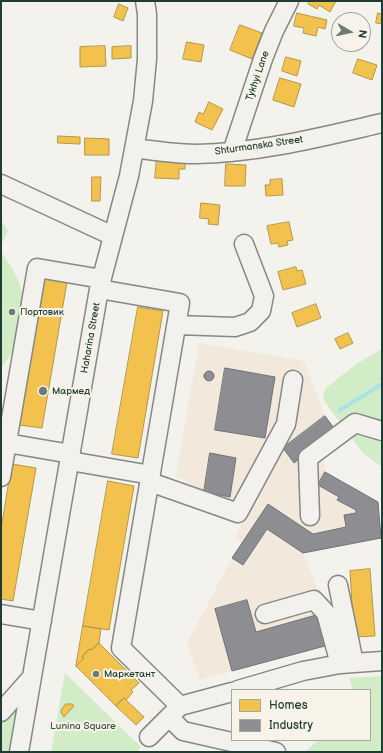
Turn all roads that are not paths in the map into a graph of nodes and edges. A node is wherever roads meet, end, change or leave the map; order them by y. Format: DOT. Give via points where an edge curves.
graph roads {
  1 [pos="289,1"];
  2 [pos="143,5"];
  3 [pos="382,123"];
  4 [pos="135,148"];
  5 [pos="232,152"];
  6 [pos="1,184"];
  7 [pos="113,236"];
  8 [pos="244,244"];
  9 [pos="101,284"];
  10 [pos="177,325"];
  11 [pos="293,380"];
  12 [pos="382,431"];
  13 [pos="7,443"];
  14 [pos="70,458"];
  15 [pos="1,477"];
  16 [pos="150,478"];
  17 [pos="310,516"];
  18 [pos="338,585"];
  19 [pos="1,614"];
  20 [pos="265,614"];
  21 [pos="42,621"];
  22 [pos="382,661"];
  23 [pos="347,663"];
  24 [pos="32,677"];
  25 [pos="241,689"];
  26 [pos="231,692"];
  27 [pos="1,712"];
  28 [pos="175,712"];
  29 [pos="149,737"];
  30 [pos="19,752"];
  31 [pos="276,752"];
  1 -- 5 [label="street, Tykhyi Lane" via="263,59"];
  2 -- 4 [label="street, Haharina Street" via="146,66"];
  3 -- 5 [label="street, Shturmanska Street" via="272,147"];
  4 -- 5 [label="street, Shturmanska Street" via="195,154"];
  4 -- 7 [label="street, Haharina Street"];
  6 -- 7 [label="street"];
  7 -- 9 [label="street, Haharina Street"];
  8 -- 10 [label="street" via="264,296 261,311 250,322 236,327"];
  9 -- 10 [label="street" via="180,303"];
  9 -- 13 [label="street" via="37,268"];
  9 -- 14 [label="street, Haharina Street"];
  10 -- 16 [label="street"];
  11 -- 16 [label="street" via="286,424 238,513"];
  12 -- 17 [label="street" via="355,423 308,458"];
  13 -- 14 [label="street"];
  13 -- 15 [label="street"];
  14 -- 16 [label="street"];
  14 -- 21 [label="street, Haharina Street"];
  16 -- 28 [label="street" via="121,648"];
  18 -- 23 [label="street"];
  19 -- 21 [label="street"];
  20 -- 23 [label="street" via="314,600 326,613"];
  21 -- 24 [label="street, Haharina Street"];
  22 -- 23 [label="street"];
  23 -- 25 [label="street" via="303,671"];
  24 -- 27 [label="street"];
  24 -- 30 [label="street, Haharina Street"];
  26 -- 28 [label="street"];
  28 -- 29 [label="street"];
  28 -- 31 [label="street" via="183,731"];
}
